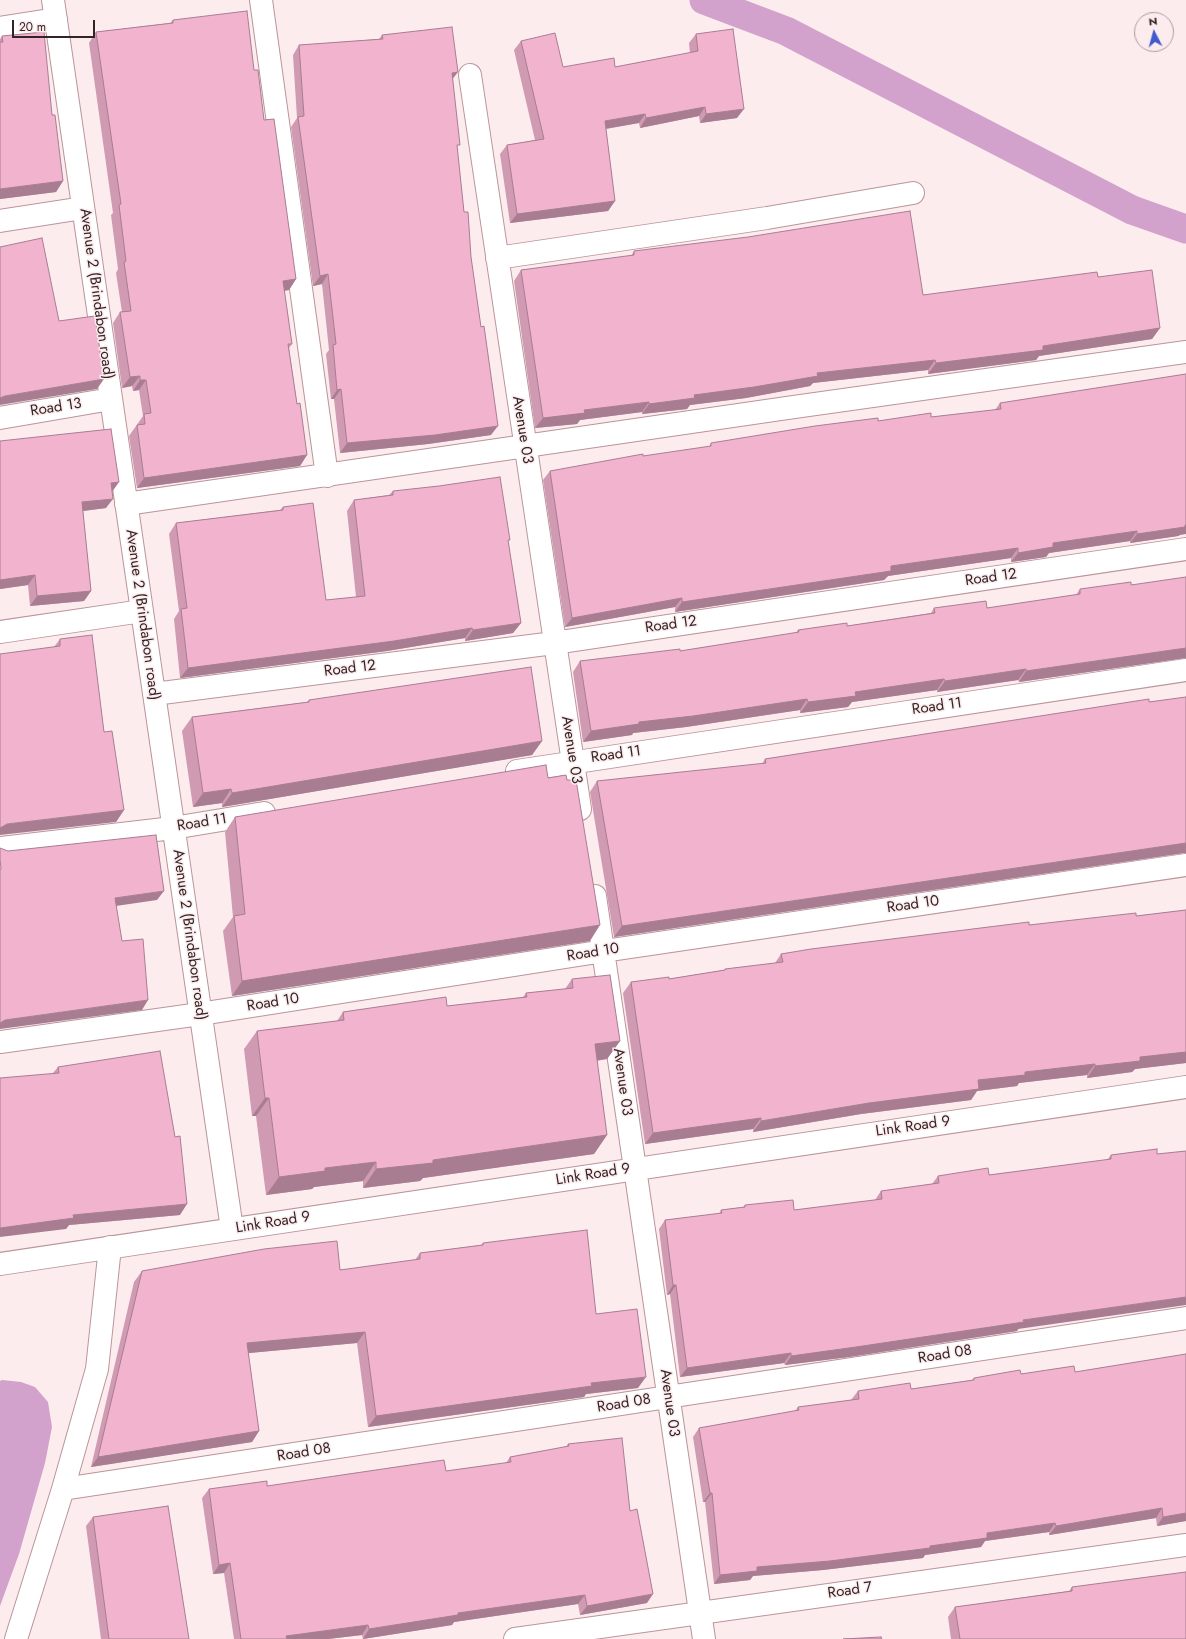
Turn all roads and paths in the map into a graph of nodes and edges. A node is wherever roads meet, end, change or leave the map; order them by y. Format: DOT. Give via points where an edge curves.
graph roads {
  1 [pos="262,0"];
  2 [pos="55,10"];
  3 [pos="0,28"];
  4 [pos="470,75"];
  5 [pos="913,192"];
  6 [pos="83,208"];
  7 [pos="0,221"];
  8 [pos="496,258"];
  9 [pos="1186,352"];
  10 [pos="111,399"];
  11 [pos="0,418"];
  12 [pos="525,446"];
  13 [pos="327,476"];
  14 [pos="126,504"];
  15 [pos="1186,549"];
  16 [pos="142,611"];
  17 [pos="0,632"];
  18 [pos="554,643"];
  19 [pos="1186,670"];
  20 [pos="154,694"];
  21 [pos="572,761"];
  22 [pos="494,774"];
  23 [pos="283,810"];
  24 [pos="173,828"];
  25 [pos="584,830"];
  26 [pos="0,848"];
  27 [pos="1186,865"];
  28 [pos="591,875"];
  29 [pos="604,951"];
  30 [pos="200,1014"];
  31 [pos="0,1042"];
  32 [pos="1186,1087"];
  33 [pos="635,1169"];
  34 [pos="232,1229"];
  35 [pos="110,1247"];
  36 [pos="0,1264"];
  37 [pos="1186,1318"];
  38 [pos="668,1397"];
  39 [pos="63,1489"];
  40 [pos="1186,1545"];
  41 [pos="700,1612"];
  42 [pos="16,1639"];
  43 [pos="515,1639"];
  44 [pos="704,1639"];
  1 -- 13 [label="street"];
  2 -- 3 [label="street"];
  2 -- 6 [label="street, Avenue 2 (Brindabon road)"];
  4 -- 8 [label="street, Avenue 03"];
  5 -- 8 [label="street" via="767,218"];
  6 -- 7 [label="street"];
  6 -- 10 [label="street, Avenue 2 (Brindabon road)"];
  8 -- 12 [label="street, Avenue 03"];
  9 -- 12 [label="street"];
  10 -- 11 [label="street, Road 13"];
  10 -- 14 [label="street, Avenue 2 (Brindabon road)"];
  12 -- 13 [label="street"];
  12 -- 18 [label="street, Avenue 03"];
  13 -- 14 [label="street"];
  14 -- 16 [label="street, Avenue 2 (Brindabon road)"];
  15 -- 18 [label="street, Road 12"];
  16 -- 17 [label="street"];
  16 -- 20 [label="street, Avenue 2 (Brindabon road)"];
  18 -- 20 [label="street, Road 12"];
  18 -- 21 [label="street, Avenue 03"];
  19 -- 21 [label="street, Road 11"];
  20 -- 24 [label="street, Avenue 2 (Brindabon road)"];
  21 -- 22 [label="street, Road 11"];
  21 -- 25 [label="street, Avenue 03"];
  23 -- 24 [label="street, Road 11"];
  24 -- 26 [label="street, Road 11"];
  24 -- 30 [label="street, Avenue 2 (Brindabon road)"];
  27 -- 29 [label="street, Road 10"];
  28 -- 29 [label="street, Avenue 03"];
  29 -- 30 [label="street, Road 10"];
  29 -- 33 [label="street, Avenue 03"];
  30 -- 31 [label="street, Road 10"];
  30 -- 34 [label="street, Avenue 2 (Brindabon road)"];
  32 -- 33 [label="street, Link Road 9"];
  33 -- 34 [label="street, Link Road 9"];
  33 -- 38 [label="street, Avenue 03"];
  34 -- 35 [label="street, Link Road 9"];
  35 -- 36 [label="street, Link Road 9"];
  35 -- 39 [label="street" via="97,1368"];
  37 -- 38 [label="street, Road 08"];
  38 -- 39 [label="street, Road 08"];
  38 -- 41 [label="street, Avenue 03"];
  39 -- 42 [label="street"];
  40 -- 41 [label="street, Road 7"];
  41 -- 43 [label="street, Road 7"];
  41 -- 44 [label="street, Avenue 03"];
}
